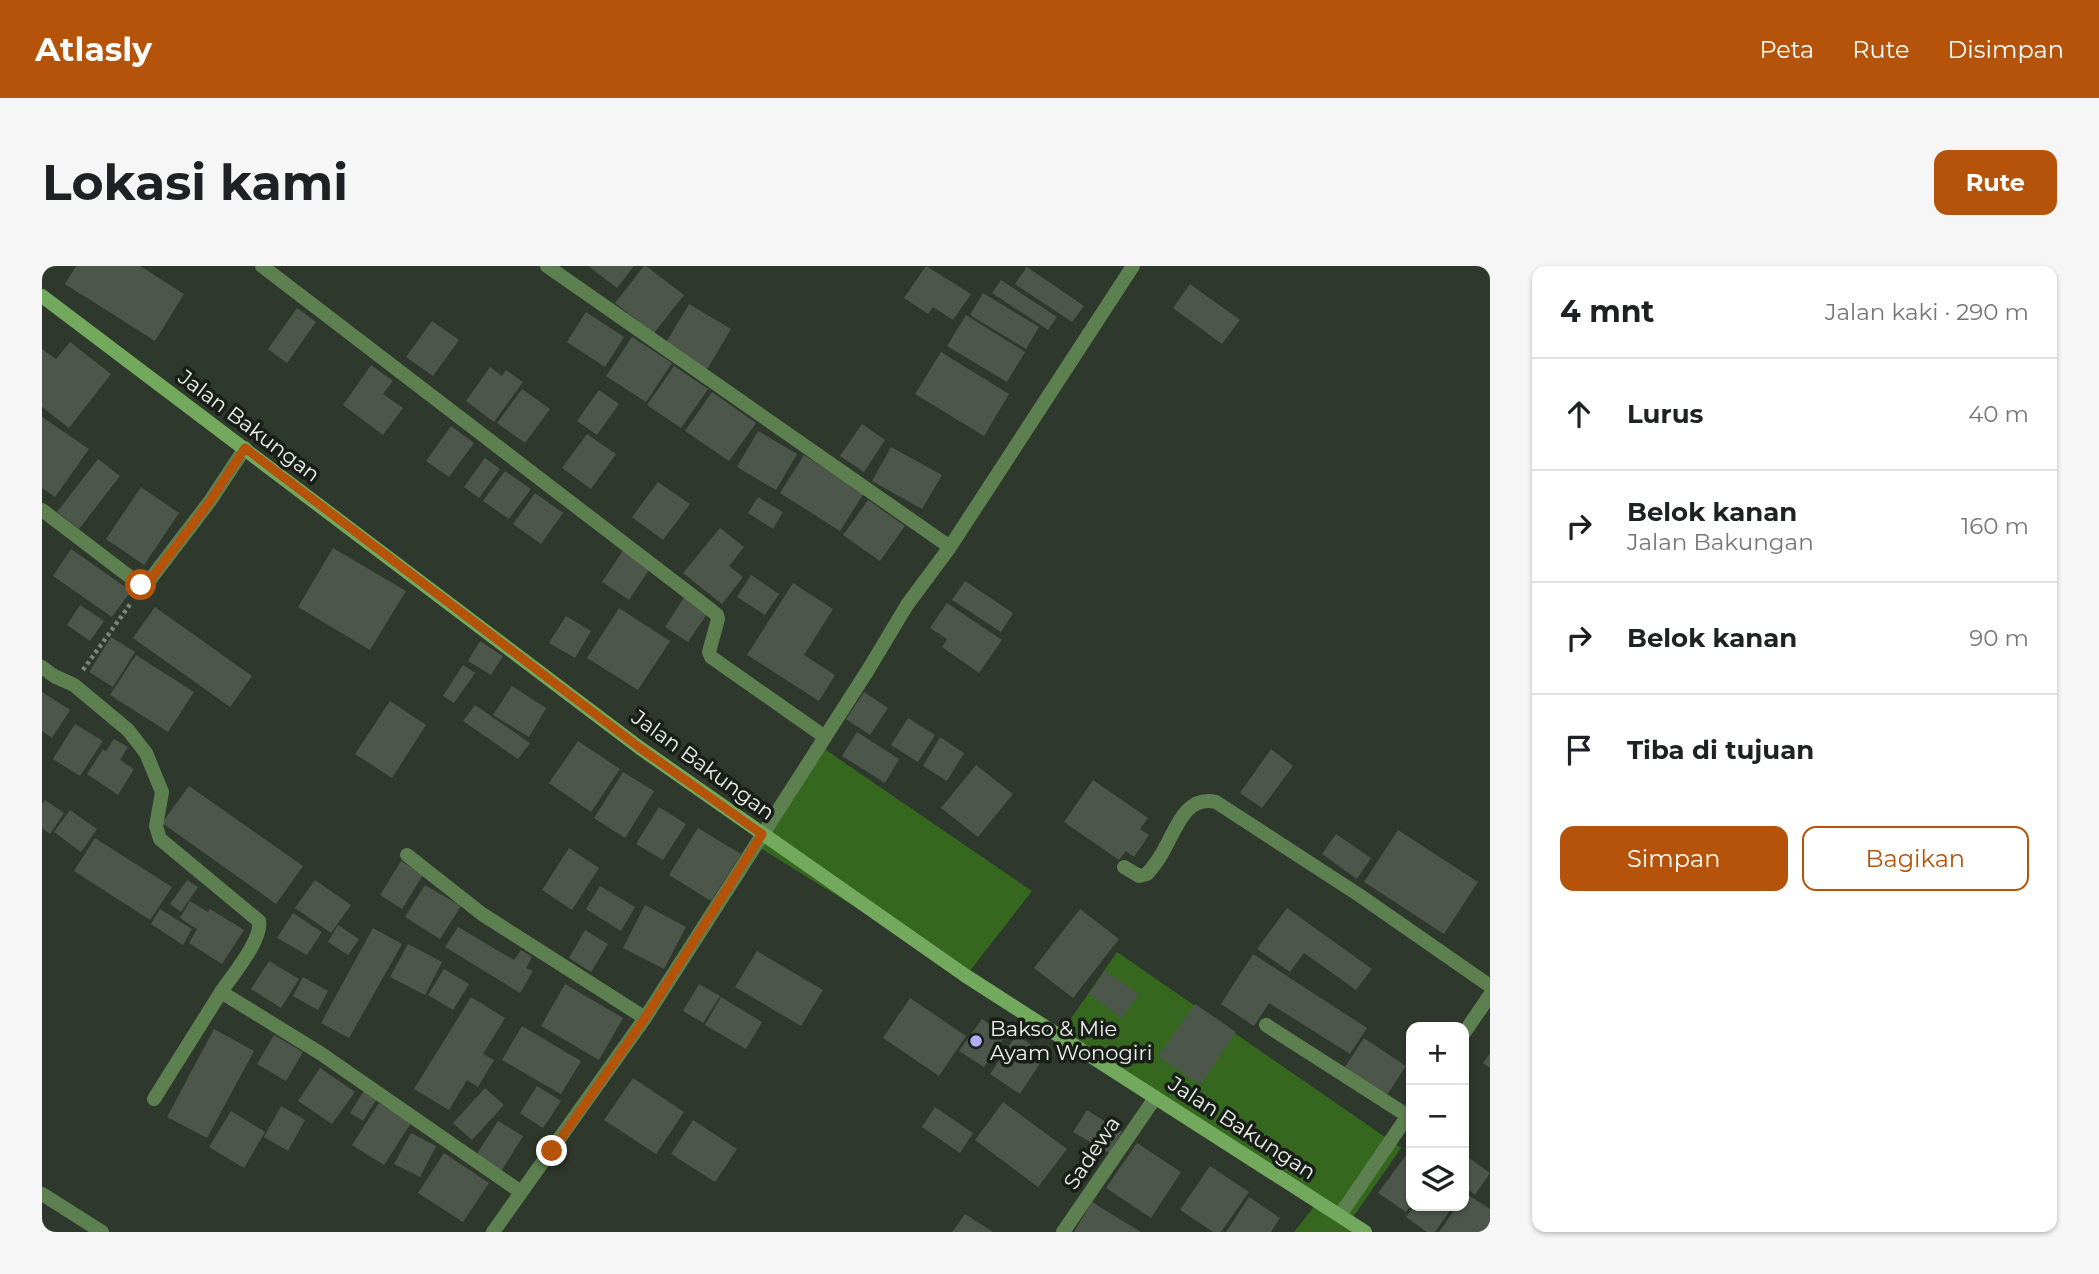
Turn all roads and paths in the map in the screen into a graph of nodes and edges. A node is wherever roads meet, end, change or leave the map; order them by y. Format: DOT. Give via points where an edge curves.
graph roads {
  1 [pos="262,266"];
  2 [pos="547,266"];
  3 [pos="1128,268"];
  4 [pos="42,296"];
  5 [pos="245,448"];
  6 [pos="42,510"];
  7 [pos="950,547"];
  8 [pos="132,602"];
  9 [pos="42,667"];
  10 [pos="74,685"];
  11 [pos="825,737"];
  12 [pos="762,834"];
  13 [pos="407,855"];
  14 [pos="1124,867"];
  15 [pos="1490,986"];
  16 [pos="221,992"];
  17 [pos="1490,995"];
  18 [pos="645,1018"];
  19 [pos="1266,1025"];
  20 [pos="1469,1026"];
  21 [pos="1155,1098"];
  22 [pos="153,1099"];
  23 [pos="1406,1112"];
  24 [pos="1406,1120"];
  25 [pos="521,1192"];
  26 [pos="42,1194"];
  27 [pos="1340,1215"];
  28 [pos="102,1232"];
  29 [pos="493,1232"];
  30 [pos="1063,1232"];
  31 [pos="1365,1232"];
  1 -- 11 [label="street" via="717,615 711,657"];
  2 -- 7 [label="street"];
  3 -- 7 [label="street"];
  4 -- 5 [label="street, Jalan Bakungan"];
  5 -- 6 [label="street" via="146,585"];
  5 -- 12 [label="street, Jalan Bakungan" via="640,748"];
  7 -- 11 [label="street" via="907,605"];
  8 -- 10 [label="path"];
  9 -- 10 [label="street"];
  10 -- 16 [label="street" via="128,730 146,753 162,792 156,826 160,839 260,921 261,929"];
  11 -- 12 [label="street"];
  12 -- 18 [label="street"];
  12 -- 21 [label="street, Jalan Bakungan" via="966,976"];
  13 -- 18 [label="street" via="482,914"];
  14 -- 15 [label="street" via="1139,876 1147,874 1189,808 1203,801 1216,802"];
  16 -- 22 [label="street"];
  16 -- 25 [label="street" via="320,1053"];
  17 -- 20 [label="street"];
  18 -- 25 [label="street"];
  19 -- 23 [label="street"];
  21 -- 27 [label="street, Jalan Bakungan"];
  21 -- 30 [label="street, Sadewa"];
  24 -- 27 [label="street"];
  25 -- 29 [label="street"];
  26 -- 28 [label="street"];
  27 -- 31 [label="street, Jalan Bakungan"];
}
